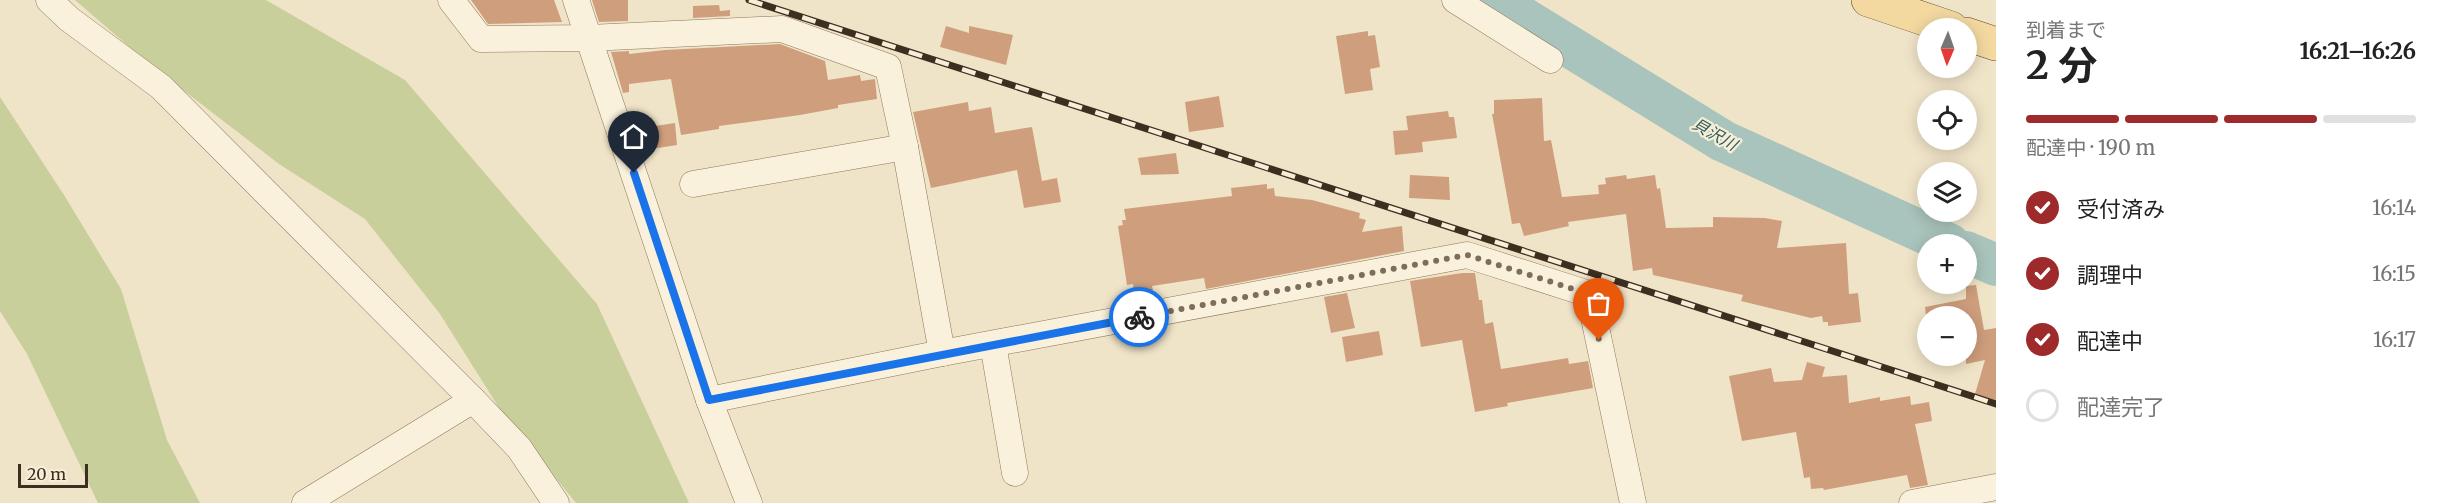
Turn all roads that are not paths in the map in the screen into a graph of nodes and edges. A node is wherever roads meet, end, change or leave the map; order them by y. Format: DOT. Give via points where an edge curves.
graph roads {
  1 [pos="49,0"];
  2 [pos="451,0"];
  3 [pos="576,0"];
  4 [pos="1455,0"];
  5 [pos="1868,0"];
  6 [pos="1921,18"];
  7 [pos="588,38"];
  8 [pos="1977,38"];
  9 [pos="1996,44"];
  10 [pos="1550,60"];
  11 [pos="905,147"];
  12 [pos="693,184"];
  13 [pos="993,344"];
  14 [pos="942,353"];
  15 [pos="473,400"];
  16 [pos="709,400"];
  17 [pos="1015,473"];
  18 [pos="1996,487"];
  19 [pos="305,503"];
  20 [pos="555,503"];
  21 [pos="749,503"];
  22 [pos="1633,503"];
  23 [pos="1912,503"];
  1 -- 15 [label="street" via="161,87"];
  2 -- 7 [label="street" via="481,39"];
  3 -- 7 [label="street"];
  4 -- 10 [label="street"];
  5 -- 6 [label="main road"];
  7 -- 11 [label="street" via="782,29 888,68"];
  7 -- 16 [label="street"];
  8 -- 9 [label="main road"];
  11 -- 12 [label="street"];
  11 -- 14 [label="street"];
  13 -- 14 [label="street"];
  13 -- 17 [label="street"];
  13 -- 22 [label="street" via="1467,255 1589,294"];
  14 -- 16 [label="street"];
  15 -- 19 [label="street"];
  15 -- 20 [label="street" via="519,448"];
  16 -- 21 [label="street"];
  18 -- 23 [label="street"];
}
